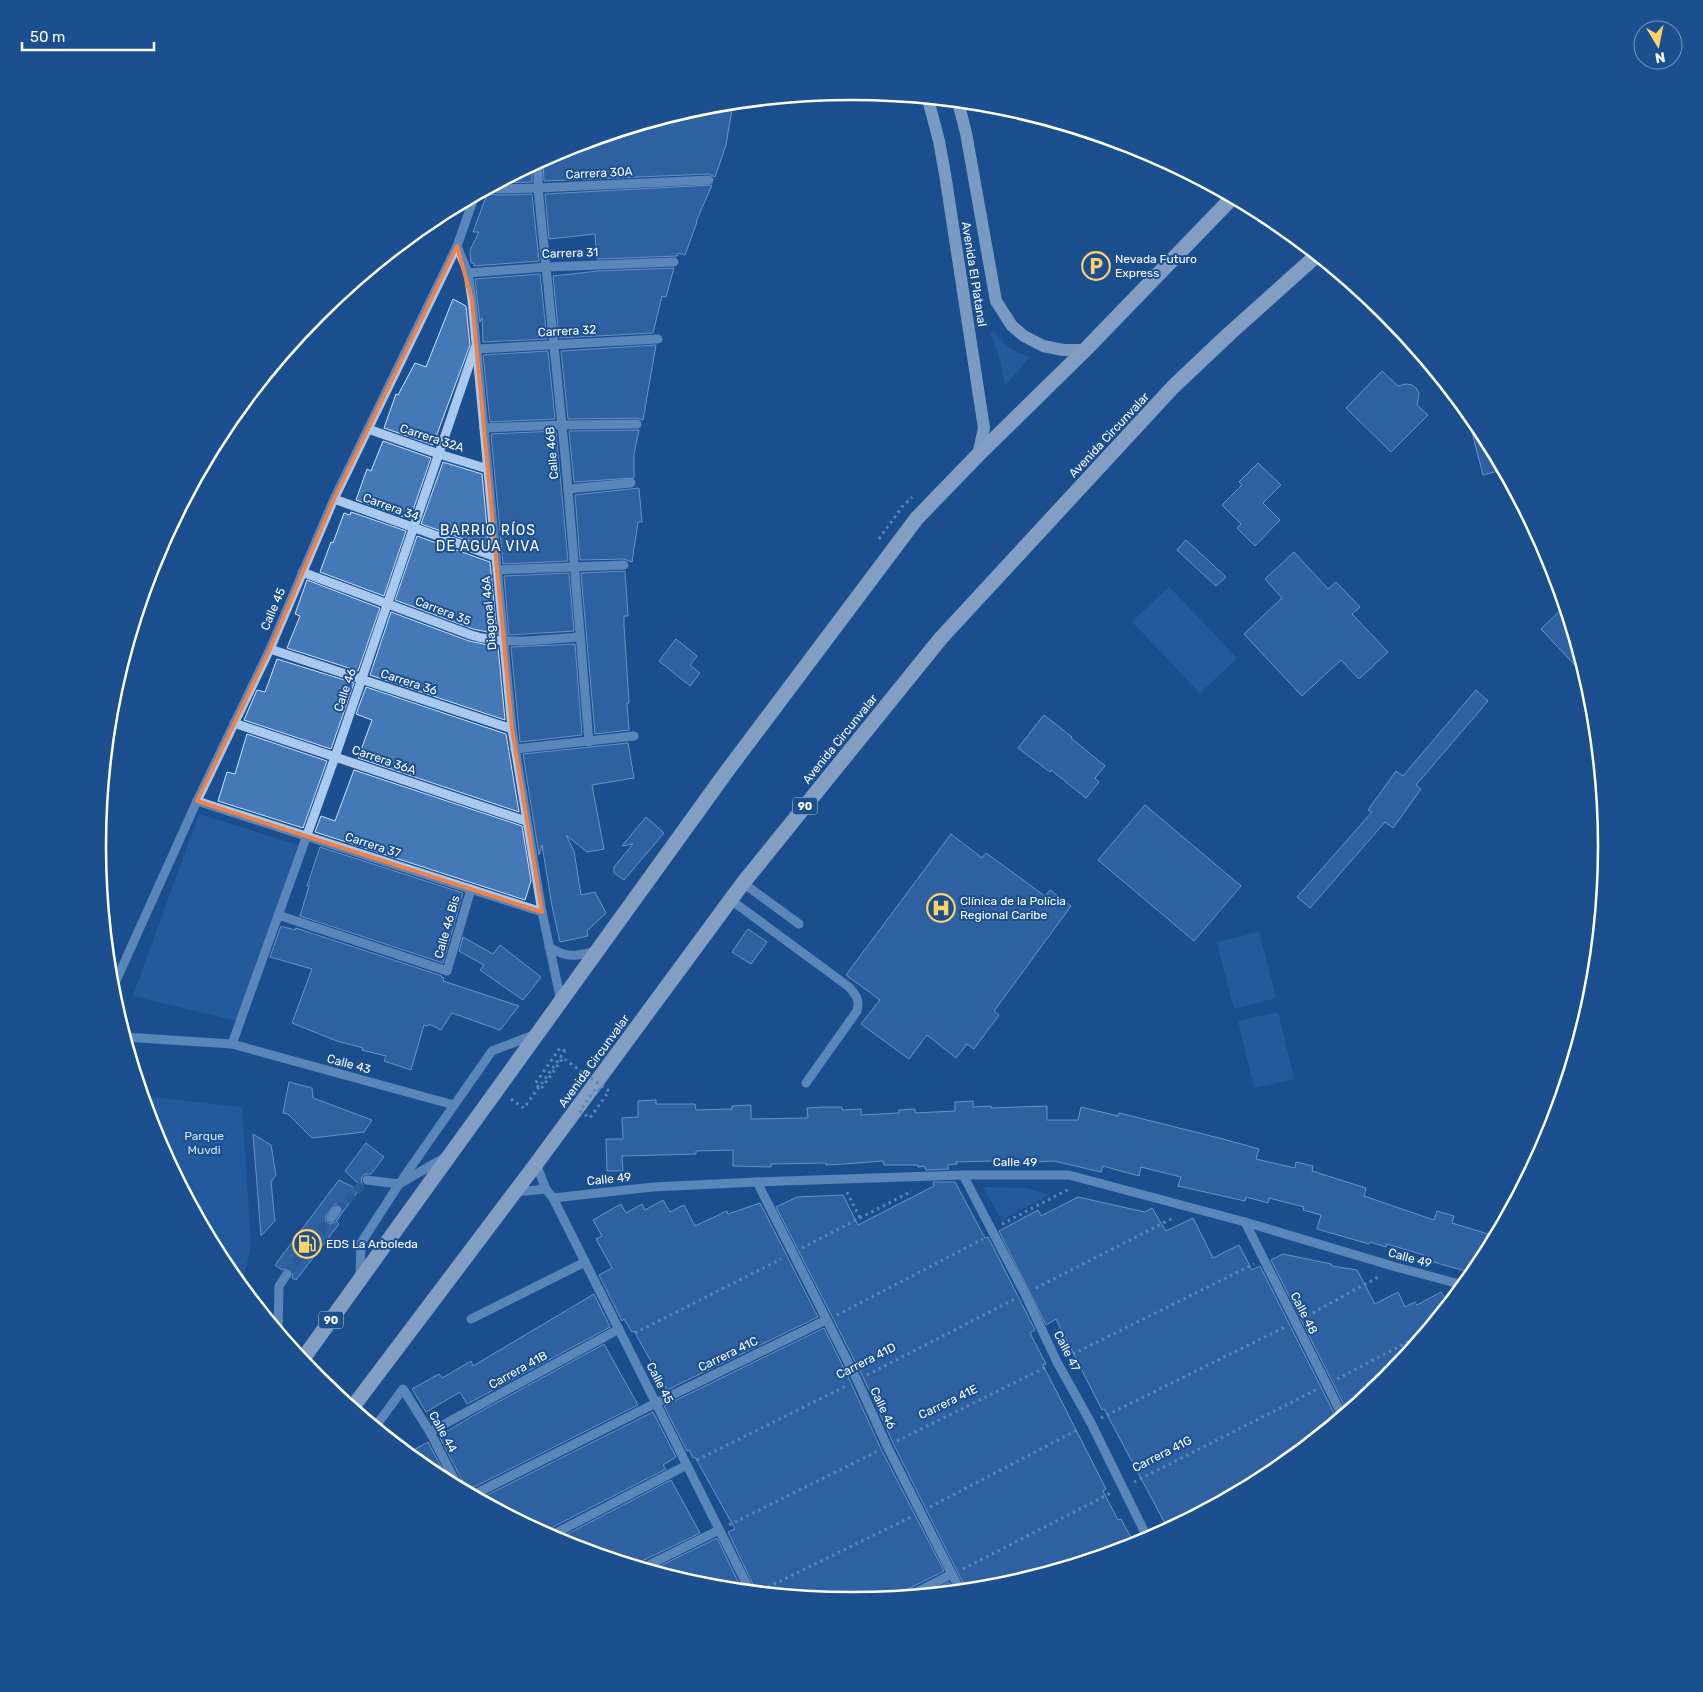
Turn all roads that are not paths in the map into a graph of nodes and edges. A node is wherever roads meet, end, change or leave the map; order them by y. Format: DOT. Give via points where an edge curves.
graph roads {
  1 [pos="929,104"];
  2 [pos="959,108"];
  3 [pos="538,170"];
  4 [pos="709,180"];
  5 [pos="538,188"];
  6 [pos="500,189"];
  7 [pos="1228,202"];
  8 [pos="472,204"];
  9 [pos="457,246"];
  10 [pos="1312,259"];
  11 [pos="674,262"];
  12 [pos="547,267"];
  13 [pos="468,273"];
  14 [pos="658,339"];
  15 [pos="555,345"];
  16 [pos="477,346"];
  17 [pos="1085,350"];
  18 [pos="637,424"];
  19 [pos="562,425"];
  20 [pos="484,428"];
  21 [pos="368,429"];
  22 [pos="439,454"];
  23 [pos="978,455"];
  24 [pos="488,469"];
  25 [pos="630,483"];
  26 [pos="568,489"];
  27 [pos="334,500"];
  28 [pos="413,528"];
  29 [pos="496,557"];
  30 [pos="624,565"];
  31 [pos="574,568"];
  32 [pos="497,570"];
  33 [pos="302,572"];
  34 [pos="388,603"];
  35 [pos="580,637"];
  36 [pos="504,642"];
  37 [pos="270,648"];
  38 [pos="362,680"];
  39 [pos="234,723"];
  40 [pos="512,729"];
  41 [pos="634,736"];
  42 [pos="590,742"];
  43 [pos="515,749"];
  44 [pos="335,757"];
  45 [pos="197,801"];
  46 [pos="526,821"];
  47 [pos="306,836"];
  48 [pos="743,883"];
  49 [pos="471,889"];
  50 [pos="730,900"];
  51 [pos="542,912"];
  52 [pos="278,915"];
  53 [pos="798,924"];
  54 [pos="549,947"];
  55 [pos="597,950"];
  56 [pos="118,977"];
  57 [pos="562,1001"];
  58 [pos="537,1033"];
  59 [pos="131,1037"];
  60 [pos="232,1044"];
  61 [pos="806,1083"];
  62 [pos="454,1105"];
  63 [pos="451,1154"];
  64 [pos="536,1164"];
  65 [pos="963,1175"];
  66 [pos="367,1180"];
  67 [pos="757,1182"];
  68 [pos="399,1184"];
  69 [pos="546,1189"];
  70 [pos="515,1192"];
  71 [pos="553,1198"];
  72 [pos="1245,1222"];
  73 [pos="585,1262"];
  74 [pos="287,1274"];
  75 [pos="360,1280"];
  76 [pos="1455,1283"];
  77 [pos="471,1319"];
  78 [pos="826,1320"];
  79 [pos="278,1322"];
  80 [pos="619,1329"];
  81 [pos="306,1354"];
  82 [pos="356,1403"];
  83 [pos="656,1403"];
  84 [pos="1339,1410"];
  85 [pos="378,1422"];
  86 [pos="430,1432"];
  87 [pos="687,1466"];
  88 [pos="452,1476"];
  89 [pos="478,1492"];
  90 [pos="719,1530"];
  91 [pos="559,1532"];
  92 [pos="1144,1532"];
  93 [pos="650,1564"];
  94 [pos="952,1574"];
  95 [pos="747,1585"];
  96 [pos="957,1585"];
  97 [pos="925,1588"];
  1 -- 23 [label="main road, Avenida El Platanal" via="945,174 984,428"];
  2 -- 17 [label="main road, Avenida El Platanal" via="996,301 1012,326 1024,336 1043,346"];
  3 -- 5 [label="street, Calle 46B"];
  4 -- 5 [label="street, Carrera 30A"];
  5 -- 6 [label="street, Carrera 30A"];
  5 -- 12 [label="street, Calle 46B"];
  7 -- 17 [label="highway, 90"];
  8 -- 9 [label="street"];
  9 -- 13 [label="street, Diagonal 46A"];
  9 -- 21 [label="street, Calle 45"];
  10 -- 48 [label="highway, Avenida Circunvalar / 90" via="1174,387 947,631"];
  11 -- 12 [label="street, Carrera 31"];
  12 -- 13 [label="street, Carrera 31"];
  12 -- 15 [label="street, Calle 46B"];
  13 -- 16 [label="street, Diagonal 46A"];
  14 -- 15 [label="street, Carrera 32"];
  15 -- 16 [label="street, Carrera 32"];
  15 -- 19 [label="street, Calle 46B"];
  16 -- 20 [label="street, Diagonal 46A"];
  16 -- 22 [label="street, Calle 46"];
  17 -- 23 [label="highway, 90"];
  18 -- 19 [label="street"];
  19 -- 20 [label="street"];
  19 -- 26 [label="street, Calle 46B"];
  20 -- 24 [label="street, Diagonal 46A"];
  21 -- 22 [label="street, Carrera 32A"];
  21 -- 27 [label="street, Calle 45"];
  22 -- 24 [label="street, Carrera 32A"];
  22 -- 28 [label="street, Calle 46"];
  23 -- 55 [label="highway, 90" via="917,518"];
  24 -- 29 [label="street, Diagonal 46A"];
  25 -- 26 [label="street"];
  26 -- 31 [label="street, Calle 46B"];
  27 -- 28 [label="street, Carrera 34"];
  27 -- 33 [label="street, Calle 45"];
  28 -- 29 [label="street, Carrera 34"];
  28 -- 34 [label="street, Calle 46"];
  29 -- 32 [label="street, Diagonal 46A"];
  30 -- 31 [label="street"];
  31 -- 32 [label="street"];
  31 -- 35 [label="street, Calle 46B"];
  32 -- 36 [label="street, Diagonal 46A"];
  33 -- 34 [label="street, Carrera 35"];
  33 -- 37 [label="street, Calle 45"];
  34 -- 36 [label="street, Carrera 35" via="471,635"];
  34 -- 38 [label="street, Calle 46"];
  35 -- 36 [label="street, Carrera 35"];
  35 -- 42 [label="street, Calle 46B"];
  36 -- 40 [label="street, Diagonal 46A"];
  37 -- 38 [label="street, Carrera 36"];
  37 -- 39 [label="street, Calle 45"];
  38 -- 40 [label="street, Carrera 36"];
  38 -- 44 [label="street, Calle 46"];
  39 -- 44 [label="street, Carrera 36A"];
  39 -- 45 [label="street, Calle 45"];
  40 -- 43 [label="street, Diagonal 46A"];
  41 -- 42 [label="street"];
  42 -- 43 [label="street"];
  43 -- 46 [label="street, Diagonal 46A"];
  44 -- 46 [label="street, Carrera 36A"];
  44 -- 47 [label="street, Calle 46"];
  45 -- 47 [label="street, Carrera 37"];
  45 -- 56 [label="street, Calle 45"];
  46 -- 51 [label="street, Diagonal 46A"];
  47 -- 49 [label="street, Carrera 37"];
  47 -- 52 [label="street, Calle 46"];
  48 -- 50 [label="highway, Avenida Circunvalar / 90"];
  48 -- 53 [label="street"];
  49 -- 51 [label="street, Carrera 37"];
  49 -- 52 [label="street, Calle 46 Bis" via="447,971"];
  50 -- 61 [label="street" via="856,995 857,1011"];
  50 -- 64 [label="highway, Avenida Circunvalar / 90"];
  51 -- 54 [label="street, Diagonal 46A"];
  52 -- 60 [label="street, Calle 46"];
  54 -- 55 [label="street" via="577,956"];
  54 -- 57 [label="street, Diagonal 46A"];
  55 -- 57 [label="highway, 90"];
  57 -- 58 [label="highway, 90"];
  58 -- 62 [label="street" via="492,1051"];
  58 -- 63 [label="highway, 90"];
  59 -- 60 [label="street, Calle 43"];
  60 -- 62 [label="street, Calle 43"];
  62 -- 68 [label="street"];
  63 -- 68 [label="street"];
  63 -- 75 [label="highway, 90"];
  64 -- 69 [label="street, Calle 45"];
  64 -- 70 [label="highway, Avenida Circunvalar / 90"];
  65 -- 67 [label="street, Calle 49"];
  65 -- 72 [label="street, Calle 49" via="1069,1175"];
  65 -- 92 [label="street, Calle 47"];
  66 -- 68 [label="street"];
  67 -- 71 [label="street, Calle 49" via="654,1187"];
  67 -- 78 [label="street, Calle 46"];
  68 -- 75 [label="street" via="361,1243"];
  69 -- 70 [label="street"];
  69 -- 71 [label="street, Calle 45"];
  70 -- 82 [label="highway, Avenida Circunvalar / 90"];
  71 -- 73 [label="street, Calle 45"];
  72 -- 76 [label="street, Calle 49"];
  72 -- 84 [label="street, Calle 48"];
  73 -- 77 [label="street"];
  73 -- 80 [label="street, Calle 45"];
  74 -- 79 [label="street" via="278,1286"];
  75 -- 81 [label="highway, 90"];
  78 -- 83 [label="street, Carrera 41C"];
  78 -- 94 [label="street, Calle 46"];
  80 -- 83 [label="street, Calle 45"];
  80 -- 86 [label="street, Carrera 41B"];
  83 -- 87 [label="street, Calle 45"];
  83 -- 89 [label="street, Carrera 41C"];
  85 -- 86 [label="street, Calle 44" via="403,1389"];
  86 -- 88 [label="street, Calle 44"];
  87 -- 90 [label="street, Calle 45"];
  87 -- 91 [label="street"];
  90 -- 93 [label="street"];
  90 -- 95 [label="street, Calle 45"];
  94 -- 96 [label="street, Calle 46"];
  94 -- 97 [label="street"];
}
